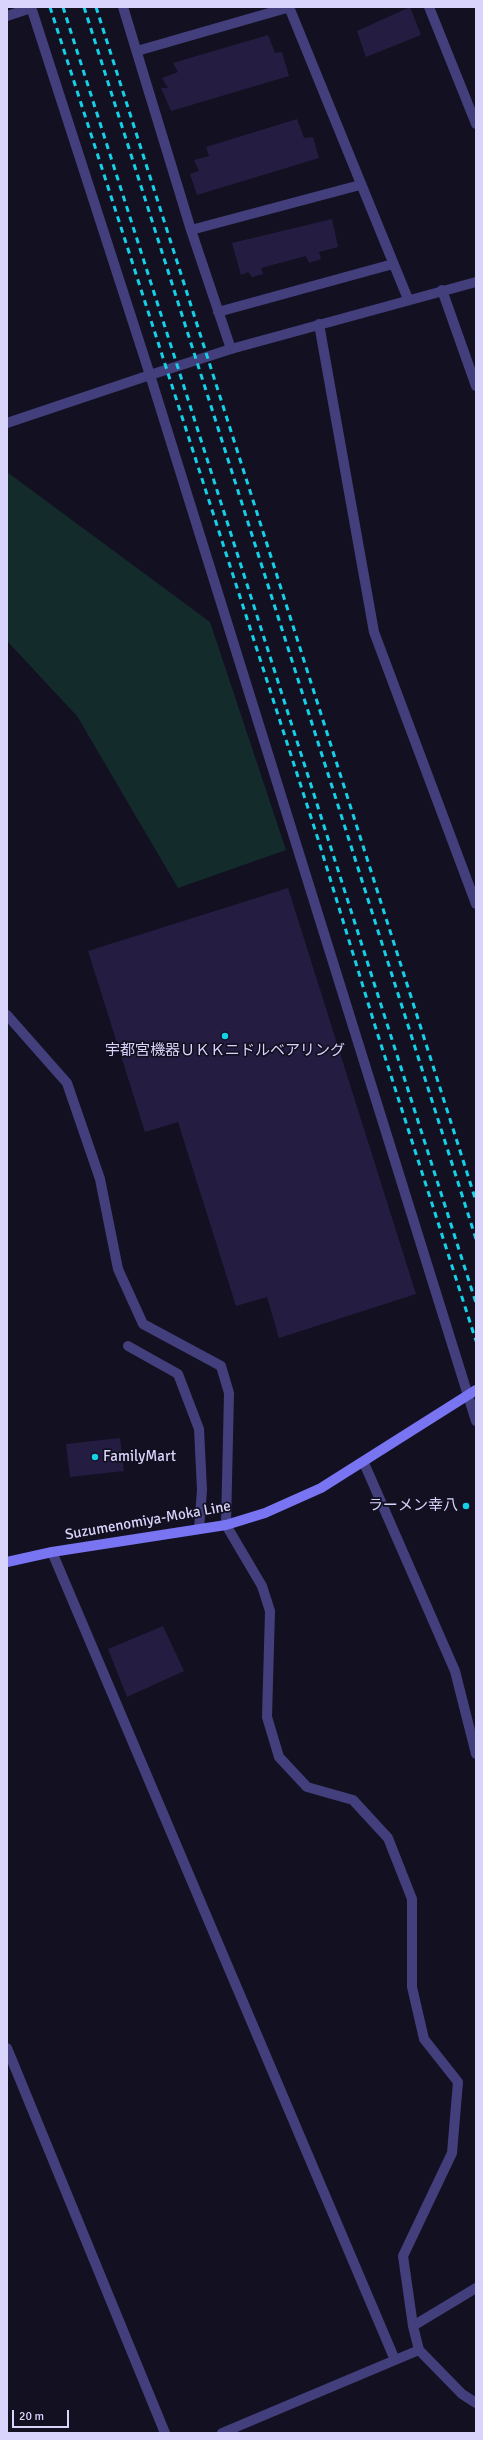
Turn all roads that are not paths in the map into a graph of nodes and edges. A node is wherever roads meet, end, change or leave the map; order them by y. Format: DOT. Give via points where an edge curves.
graph roads {
  1 [pos="31,7"];
  2 [pos="123,7"];
  3 [pos="289,7"];
  4 [pos="429,7"];
  5 [pos="7,16"];
  6 [pos="137,51"];
  7 [pos="476,124"];
  8 [pos="360,185"];
  9 [pos="190,230"];
  10 [pos="393,264"];
  11 [pos="476,282"];
  12 [pos="442,290"];
  13 [pos="408,300"];
  14 [pos="218,312"];
  15 [pos="319,324"];
  16 [pos="231,349"];
  17 [pos="150,375"];
  18 [pos="476,386"];
  19 [pos="7,423"];
  20 [pos="476,904"];
  21 [pos="7,1015"];
  22 [pos="128,1346"];
  23 [pos="472,1392"];
  24 [pos="476,1421"];
  25 [pos="364,1463"];
  26 [pos="226,1525"];
  27 [pos="199,1529"];
  28 [pos="52,1552"];
  29 [pos="7,1562"];
  30 [pos="476,1754"];
  31 [pos="7,2048"];
  32 [pos="476,2288"];
  33 [pos="413,2326"];
  34 [pos="419,2350"];
  35 [pos="395,2360"];
  36 [pos="476,2403"];
  37 [pos="165,2433"];
  38 [pos="222,2433"];
  1 -- 5 [label="street"];
  1 -- 17 [label="street"];
  2 -- 6 [label="street"];
  3 -- 6 [label="street"];
  3 -- 8 [label="street"];
  4 -- 7 [label="street"];
  6 -- 9 [label="street"];
  8 -- 9 [label="street"];
  8 -- 10 [label="street"];
  9 -- 14 [label="street"];
  10 -- 13 [label="street"];
  10 -- 14 [label="street"];
  11 -- 12 [label="street"];
  12 -- 13 [label="street"];
  12 -- 18 [label="street"];
  13 -- 15 [label="street"];
  14 -- 16 [label="street"];
  15 -- 16 [label="street"];
  15 -- 20 [label="street" via="374,632"];
  16 -- 17 [label="street"];
  17 -- 19 [label="street"];
  17 -- 23 [label="street"];
  21 -- 26 [label="street" via="67,1083 100,1179 118,1268 143,1324 221,1366 229,1393"];
  22 -- 27 [label="street" via="178,1374 199,1429 202,1490"];
  23 -- 24 [label="street"];
  23 -- 25 [label="main road, Suzumenomiya-Moka Line"];
  25 -- 26 [label="main road, Suzumenomiya-Moka Line" via="297,1500"];
  25 -- 30 [label="street" via="455,1671"];
  26 -- 27 [label="main road, Suzumenomiya-Moka Line"];
  26 -- 33 [label="street" via="262,1586 270,1611 267,1717 279,1757 307,1787 353,1800 388,1838 412,1899 412,1987 424,2039 458,2082 452,2153 403,2256"];
  27 -- 28 [label="main road, Suzumenomiya-Moka Line"];
  28 -- 29 [label="main road, Suzumenomiya-Moka Line"];
  28 -- 35 [label="street"];
  31 -- 37 [label="street"];
  32 -- 33 [label="street"];
  33 -- 34 [label="street"];
  34 -- 35 [label="street"];
  34 -- 36 [label="street" via="462,2394"];
  35 -- 38 [label="street"];
}
